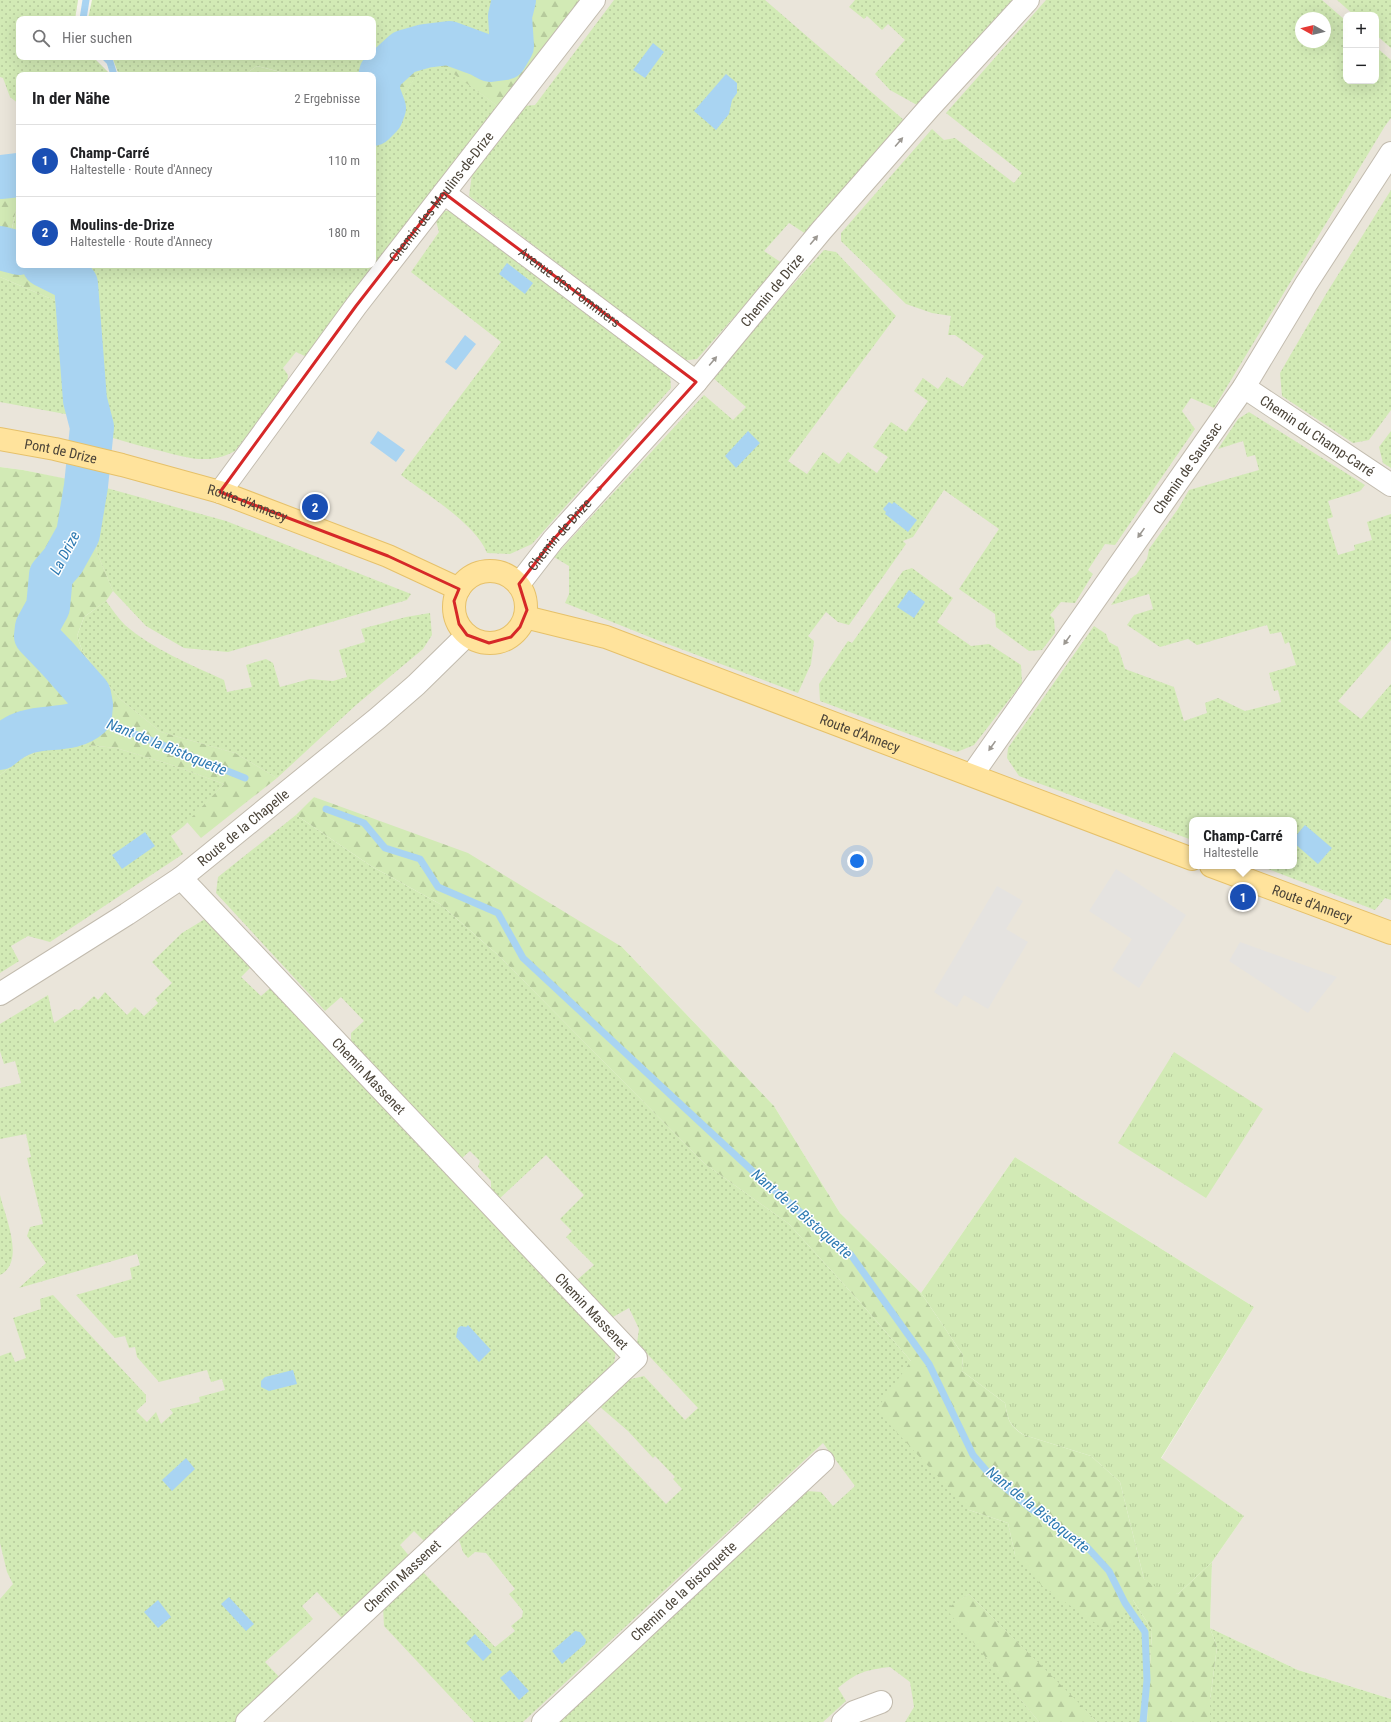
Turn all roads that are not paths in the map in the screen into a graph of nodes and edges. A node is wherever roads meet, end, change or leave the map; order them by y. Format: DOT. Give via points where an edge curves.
graph roads {
  1 [pos="594,0"];
  2 [pos="1028,0"];
  3 [pos="1391,153"];
  4 [pos="444,193"];
  5 [pos="696,382"];
  6 [pos="1244,387"];
  7 [pos="0,439"];
  8 [pos="122,465"];
  9 [pos="1391,485"];
  10 [pos="220,492"];
  11 [pos="519,584"];
  12 [pos="458,589"];
  13 [pos="525,617"];
  14 [pos="467,635"];
  15 [pos="972,775"];
  16 [pos="1189,858"];
  17 [pos="1219,869"];
  18 [pos="182,878"];
  19 [pos="1391,933"];
  20 [pos="0,994"];
  21 [pos="823,1461"];
  22 [pos="881,1702"];
  23 [pos="247,1722"];
  24 [pos="543,1722"];
  25 [pos="844,1722"];
  1 -- 4 [label="street, Chemin des Moulins-de-Drize"];
  5 -- 2 [label="street, Chemin de Drize, one-way" via="925,112"];
  3 -- 6 [label="street, Chemin de Saussac"];
  4 -- 5 [label="street, Avenue des Pommiers"];
  4 -- 10 [label="street, Chemin des Moulins-de-Drize" via="356,306"];
  11 -- 5 [label="street, Chemin de Drize, one-way" via="553,540"];
  6 -- 9 [label="street, Chemin du Champ-Carré"];
  6 -- 15 [label="street, Chemin de Saussac, one-way"];
  7 -- 8 [label="main road, Pont de Drize"];
  8 -- 10 [label="main road, Route d'Annecy"];
  10 -- 12 [label="main road, Route d'Annecy" via="382,553"];
  11 -- 12 [label="main road" via="502,572 486,570 465,580"];
  11 -- 13 [label="main road" via="526,600"];
  12 -- 14 [label="main road" via="454,601 455,614 458,624"];
  13 -- 14 [label="main road" via="511,637 500,641 488,643"];
  13 -- 15 [label="main road, Route d'Annecy" via="606,637"];
  14 -- 18 [label="street, Route de la Chapelle" via="378,718"];
  15 -- 16 [label="main road, Route d'Annecy"];
  17 -- 19 [label="main road, Route d'Annecy"];
  18 -- 20 [label="street, Route de la Chapelle"];
  18 -- 23 [label="street, Chemin Massenet" via="636,1358"];
  21 -- 24 [label="street, Chemin de la Bistoquette"];
  22 -- 25 [label="street" via="854,1712"];
}
